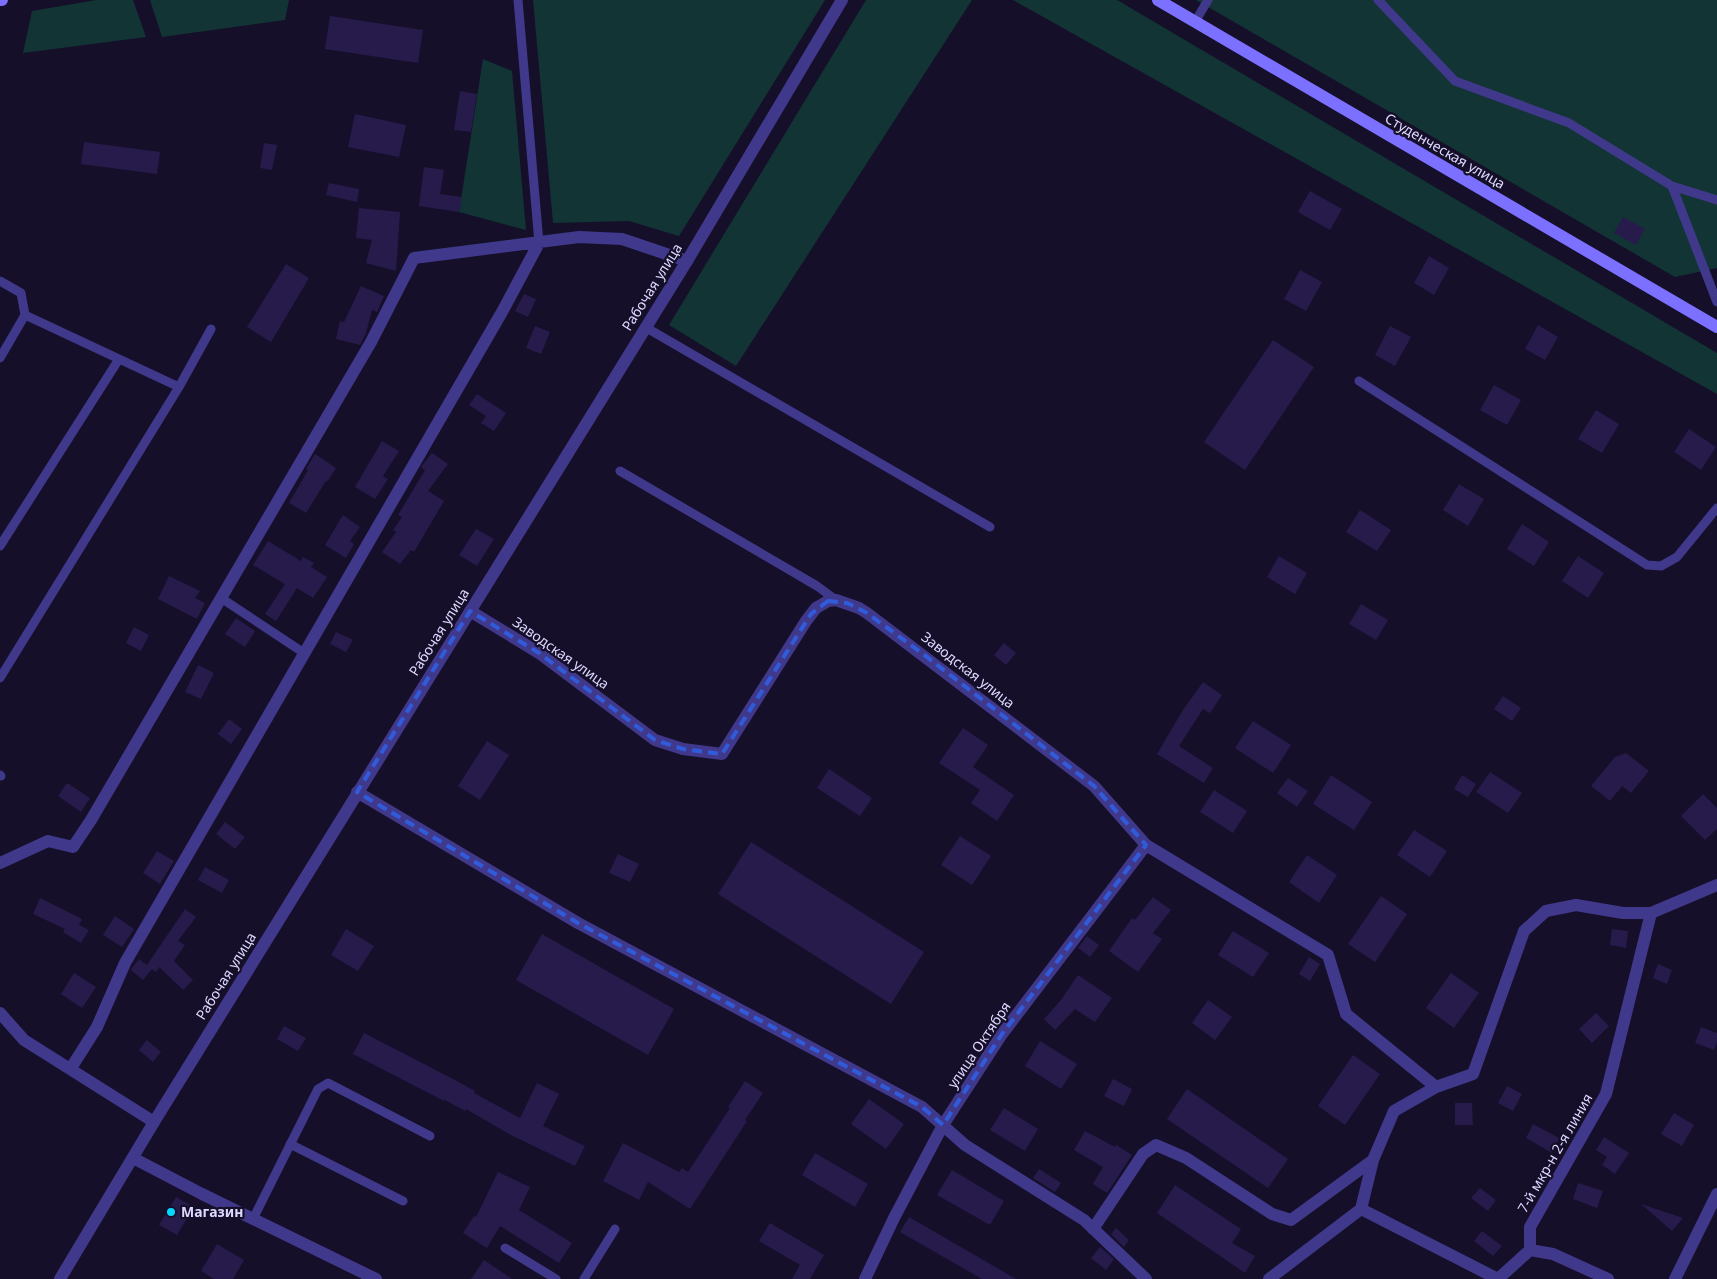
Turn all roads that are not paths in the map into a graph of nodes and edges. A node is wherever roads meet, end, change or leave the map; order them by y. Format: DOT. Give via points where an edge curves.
graph roads {
  1 [pos="518,0"];
  2 [pos="842,0"];
  3 [pos="1158,0"];
  4 [pos="1208,0"];
  5 [pos="1378,0"];
  6 [pos="1195,22"];
  7 [pos="1672,186"];
  8 [pos="1717,200"];
  9 [pos="539,243"];
  10 [pos="687,261"];
  11 [pos="0,281"];
  12 [pos="1713,282"];
  13 [pos="1717,302"];
  14 [pos="25,316"];
  15 [pos="645,327"];
  16 [pos="1717,327"];
  17 [pos="211,329"];
  18 [pos="0,358"];
  19 [pos="119,359"];
  20 [pos="1359,381"];
  21 [pos="179,387"];
  22 [pos="620,471"];
  23 [pos="1717,508"];
  24 [pos="990,527"];
  25 [pos="0,546"];
  26 [pos="221,598"];
  27 [pos="836,600"];
  28 [pos="470,611"];
  29 [pos="304,653"];
  30 [pos="0,678"];
  31 [pos="357,792"];
  32 [pos="1146,845"];
  33 [pos="0,863"];
  34 [pos="1717,885"];
  35 [pos="1651,913"];
  36 [pos="0,1013"];
  37 [pos="71,1068"];
  38 [pos="1436,1087"];
  39 [pos="154,1122"];
  40 [pos="943,1125"];
  41 [pos="430,1136"];
  42 [pos="290,1144"];
  43 [pos="133,1158"];
  44 [pos="1373,1160"];
  45 [pos="1717,1194"];
  46 [pos="403,1201"];
  47 [pos="1361,1209"];
  48 [pos="253,1219"];
  49 [pos="1093,1228"];
  50 [pos="614,1229"];
  51 [pos="505,1248"];
  52 [pos="1530,1250"];
  53 [pos="60,1279"];
  54 [pos="376,1279"];
  55 [pos="556,1279"];
  56 [pos="584,1279"];
  57 [pos="865,1279"];
  58 [pos="1146,1279"];
  59 [pos="1269,1279"];
  60 [pos="1498,1279"];
  61 [pos="1608,1279"];
  62 [pos="1675,1279"];
  1 -- 9 [label="lane"];
  2 -- 10 [label="street, Рабочая улица"];
  3 -- 6 [label="main road, Студенческая улица"];
  4 -- 6 [label="lane"];
  5 -- 7 [label="lane" via="1455,81 1569,123"];
  6 -- 16 [label="main road, Студенческая улица"];
  7 -- 8 [label="lane"];
  7 -- 12 [label="lane"];
  9 -- 10 [label="street" via="579,237 622,239"];
  9 -- 26 [label="street" via="414,258 371,342"];
  9 -- 29 [label="street"];
  10 -- 15 [label="street, Рабочая улица"];
  11 -- 14 [label="lane" via="21,293"];
  12 -- 13 [label="lane"];
  14 -- 18 [label="lane"];
  14 -- 19 [label="lane"];
  15 -- 24 [label="lane"];
  15 -- 28 [label="street, Рабочая улица"];
  17 -- 21 [label="lane"];
  19 -- 21 [label="lane"];
  19 -- 25 [label="lane"];
  20 -- 23 [label="lane" via="1647,565 1661,566 1677,557"];
  21 -- 30 [label="lane"];
  22 -- 27 [label="lane" via="828,592"];
  26 -- 29 [label="lane"];
  26 -- 33 [label="street" via="92,820 73,846 48,841"];
  27 -- 28 [label="street, Заводская улица" via="811,614 722,754 683,749 655,740 539,653"];
  27 -- 32 [label="street, Заводская улица" via="867,613 1094,786"];
  28 -- 31 [label="street, Рабочая улица"];
  29 -- 37 [label="street" via="125,963 97,1027"];
  31 -- 39 [label="street, Рабочая улица"];
  31 -- 40 [label="street" via="578,923 922,1107"];
  32 -- 38 [label="street, Заводская улица" via="1328,955 1346,1014"];
  32 -- 40 [label="street, улица Октября" via="1002,1034"];
  34 -- 35 [label="street"];
  35 -- 38 [label="street" via="1623,913 1576,905 1546,911 1524,931 1473,1074"];
  35 -- 52 [label="street, 7-й мкр-н 2-я линия" via="1606,1094 1530,1227"];
  36 -- 37 [label="street" via="24,1040"];
  37 -- 39 [label="street"];
  38 -- 44 [label="street" via="1394,1112"];
  39 -- 43 [label="street, Рабочая улица"];
  40 -- 49 [label="street" via="965,1145"];
  40 -- 57 [label="street, улица Октября"];
  41 -- 42 [label="lane" via="328,1083 318,1090"];
  42 -- 46 [label="lane"];
  42 -- 48 [label="lane"];
  43 -- 48 [label="street"];
  43 -- 53 [label="street, Рабочая улица"];
  44 -- 47 [label="street"];
  44 -- 49 [label="street" via="1291,1220 1272,1214 1186,1158 1156,1145 1143,1154"];
  45 -- 62 [label="street"];
  47 -- 59 [label="street"];
  47 -- 60 [label="street"];
  48 -- 54 [label="street"];
  49 -- 58 [label="street"];
  50 -- 56 [label="lane"];
  51 -- 55 [label="lane"];
  52 -- 60 [label="street"];
  52 -- 61 [label="street" via="1553,1254"];
}
